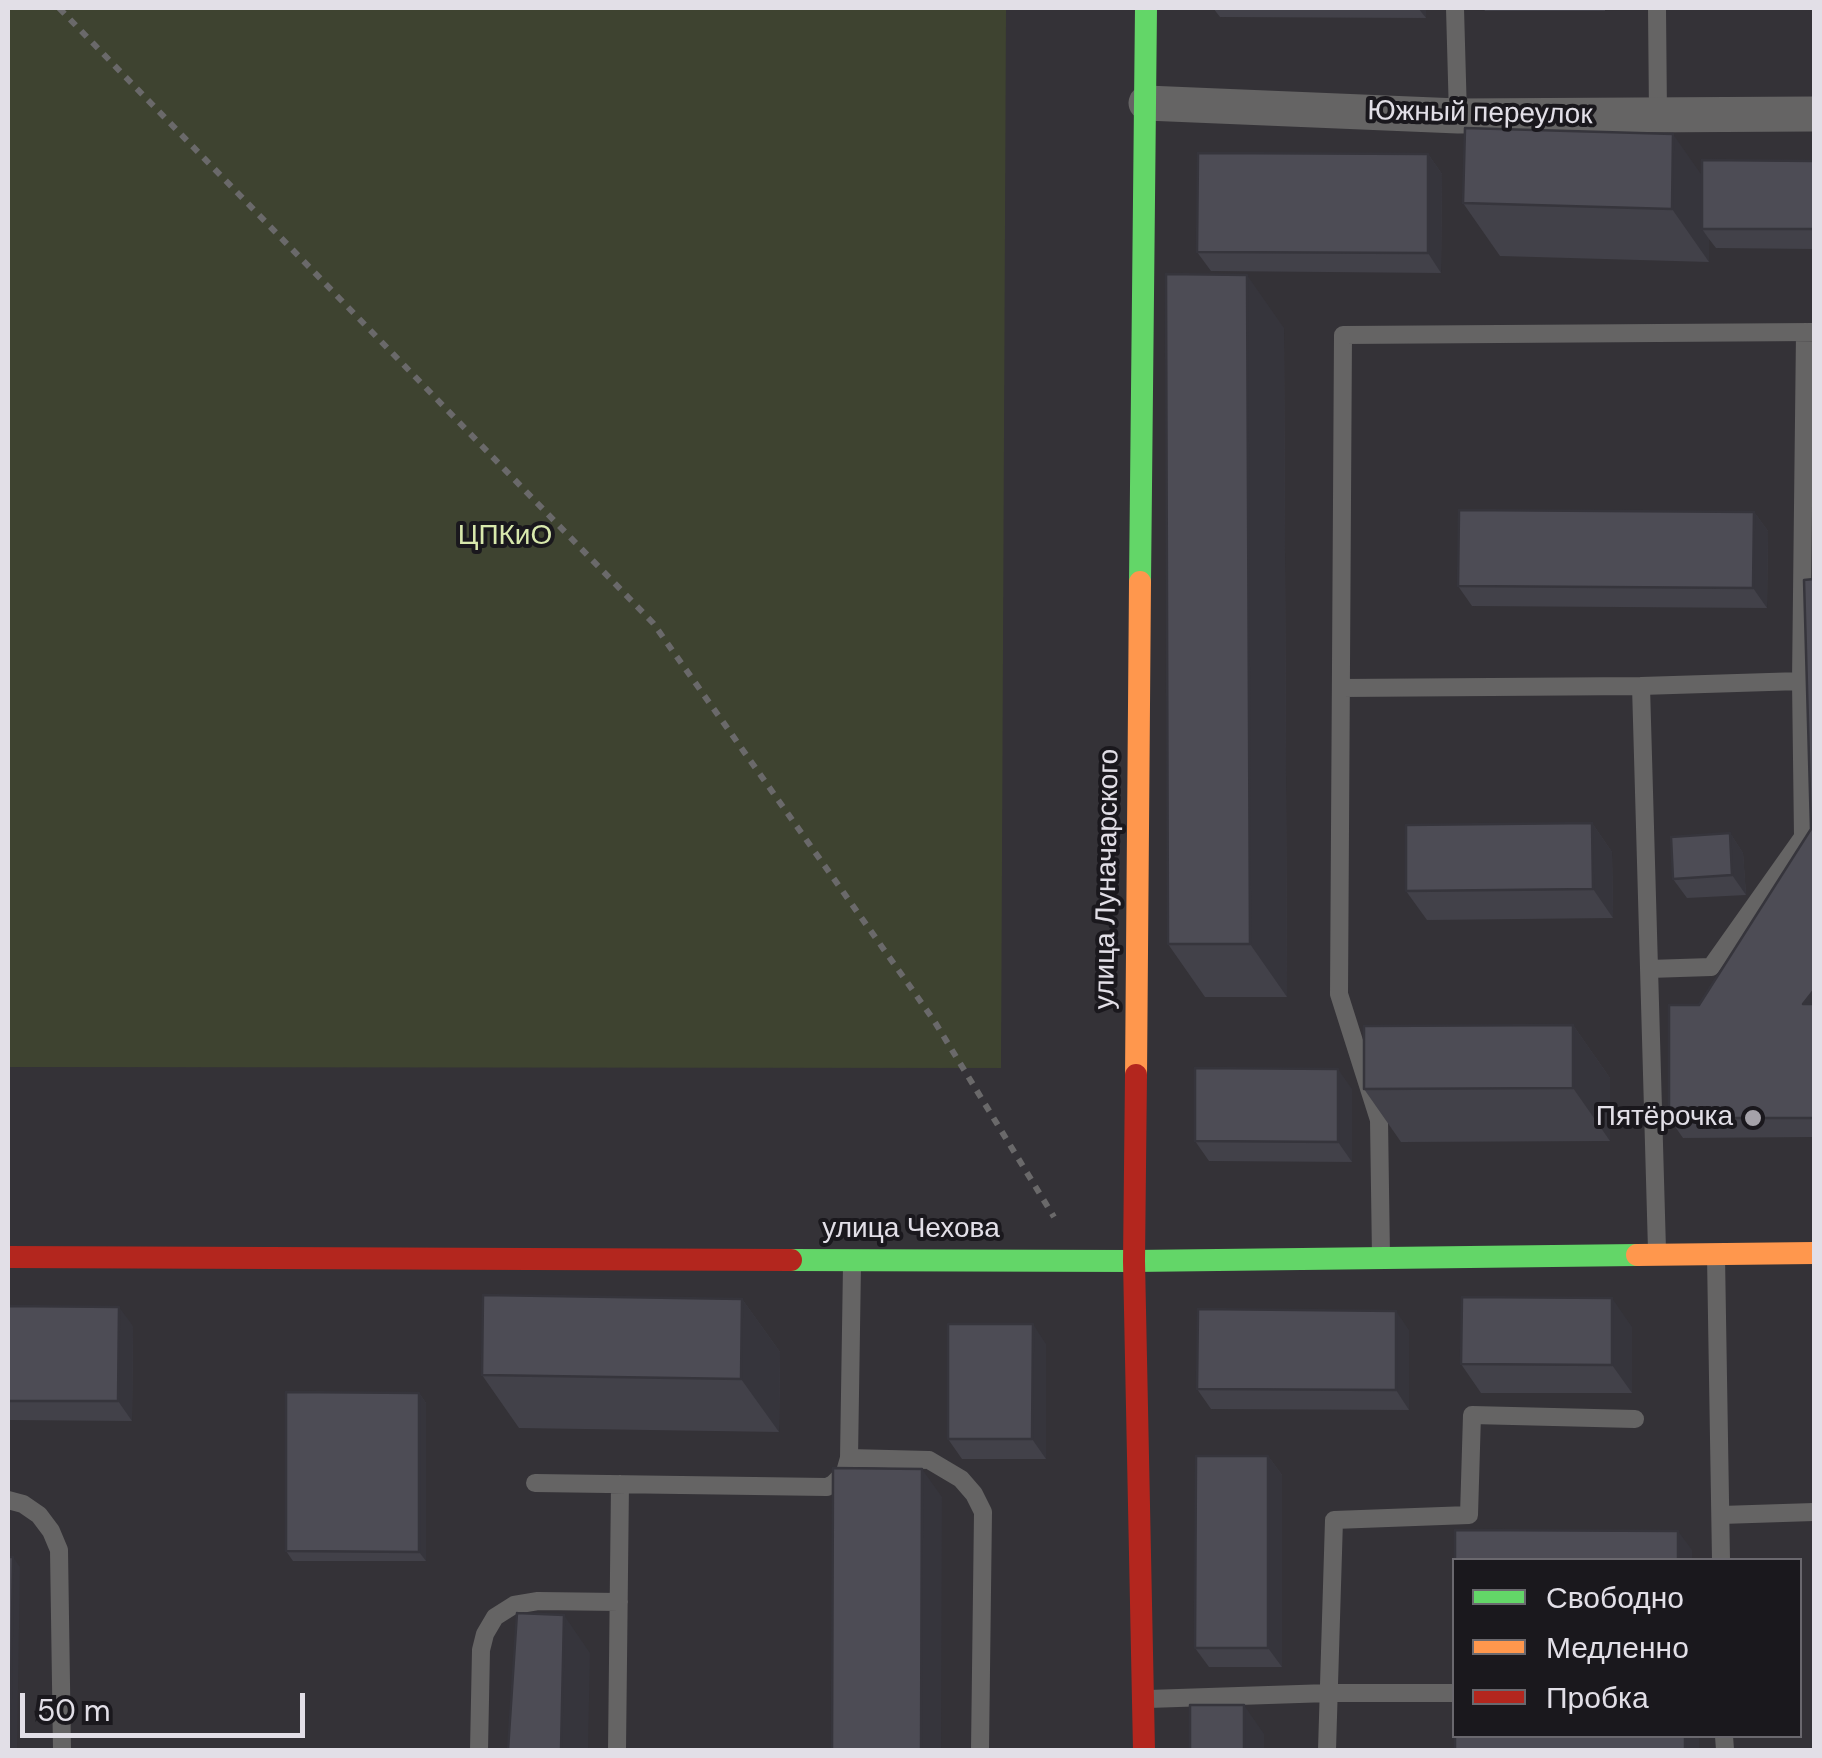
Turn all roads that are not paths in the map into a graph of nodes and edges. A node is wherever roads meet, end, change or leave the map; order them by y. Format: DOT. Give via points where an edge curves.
graph roads {
  1 [pos="1146,8"];
  2 [pos="1456,8"];
  3 [pos="1657,8"];
  4 [pos="1146,103"];
  5 [pos="1814,114"];
  6 [pos="1658,115"];
  7 [pos="1458,116"];
  8 [pos="1810,332"];
  9 [pos="1802,681"];
  10 [pos="1641,686"];
  11 [pos="1341,688"];
  12 [pos="1648,969"];
  13 [pos="1814,1253"];
  14 [pos="1657,1254"];
  15 [pos="1716,1254"];
  16 [pos="8,1257"];
  17 [pos="1381,1258"];
  18 [pos="852,1260"];
  19 [pos="1134,1261"];
  20 [pos="1634,1418"];
  21 [pos="850,1458"];
  22 [pos="534,1483"];
  23 [pos="620,1484"];
  24 [pos="8,1500"];
  25 [pos="1814,1512"];
  26 [pos="1721,1515"];
  27 [pos="1722,1558"];
  28 [pos="619,1602"];
  29 [pos="1329,1692"];
  30 [pos="1452,1693"];
  31 [pos="1143,1700"];
  32 [pos="62,1750"];
  33 [pos="480,1750"];
  34 [pos="617,1750"];
  35 [pos="980,1750"];
  36 [pos="1144,1750"];
  37 [pos="1327,1750"];
  1 -- 4 [label="street, улица Луначарского"];
  2 -- 7 [label="lane"];
  3 -- 6 [label="lane"];
  4 -- 7 [label="street, Южный переулок"];
  4 -- 19 [label="street, улица Луначарского"];
  5 -- 6 [label="street, Южный переулок"];
  6 -- 7 [label="street, Южный переулок"];
  8 -- 9 [label="lane"];
  8 -- 11 [label="lane" via="1343,335"];
  9 -- 10 [label="lane"];
  9 -- 12 [label="lane" via="1803,837 1711,968"];
  10 -- 11 [label="lane"];
  10 -- 12 [label="lane"];
  11 -- 17 [label="lane" via="1339,994 1379,1120"];
  12 -- 14 [label="lane"];
  13 -- 15 [label="street, улица Чехова"];
  14 -- 15 [label="street, улица Чехова"];
  14 -- 17 [label="street, улица Чехова"];
  15 -- 26 [label="lane"];
  16 -- 18 [label="street, улица Чехова"];
  17 -- 19 [label="street, улица Чехова"];
  18 -- 19 [label="street, улица Чехова"];
  18 -- 21 [label="lane"];
  19 -- 31 [label="street, улица Луначарского"];
  20 -- 29 [label="lane" via="1472,1416 1469,1515 1334,1520"];
  21 -- 23 [label="lane" via="827,1487"];
  21 -- 35 [label="lane" via="930,1460 961,1479 983,1512"];
  22 -- 23 [label="lane"];
  23 -- 28 [label="lane"];
  24 -- 32 [label="lane" via="38,1515 59,1550"];
  25 -- 26 [label="lane"];
  26 -- 27 [label="lane"];
  28 -- 33 [label="lane" via="514,1604 495,1618 481,1650"];
  28 -- 34 [label="lane"];
  29 -- 30 [label="lane"];
  29 -- 31 [label="lane"];
  29 -- 37 [label="lane"];
  31 -- 36 [label="street, улица Луначарского"];
}
